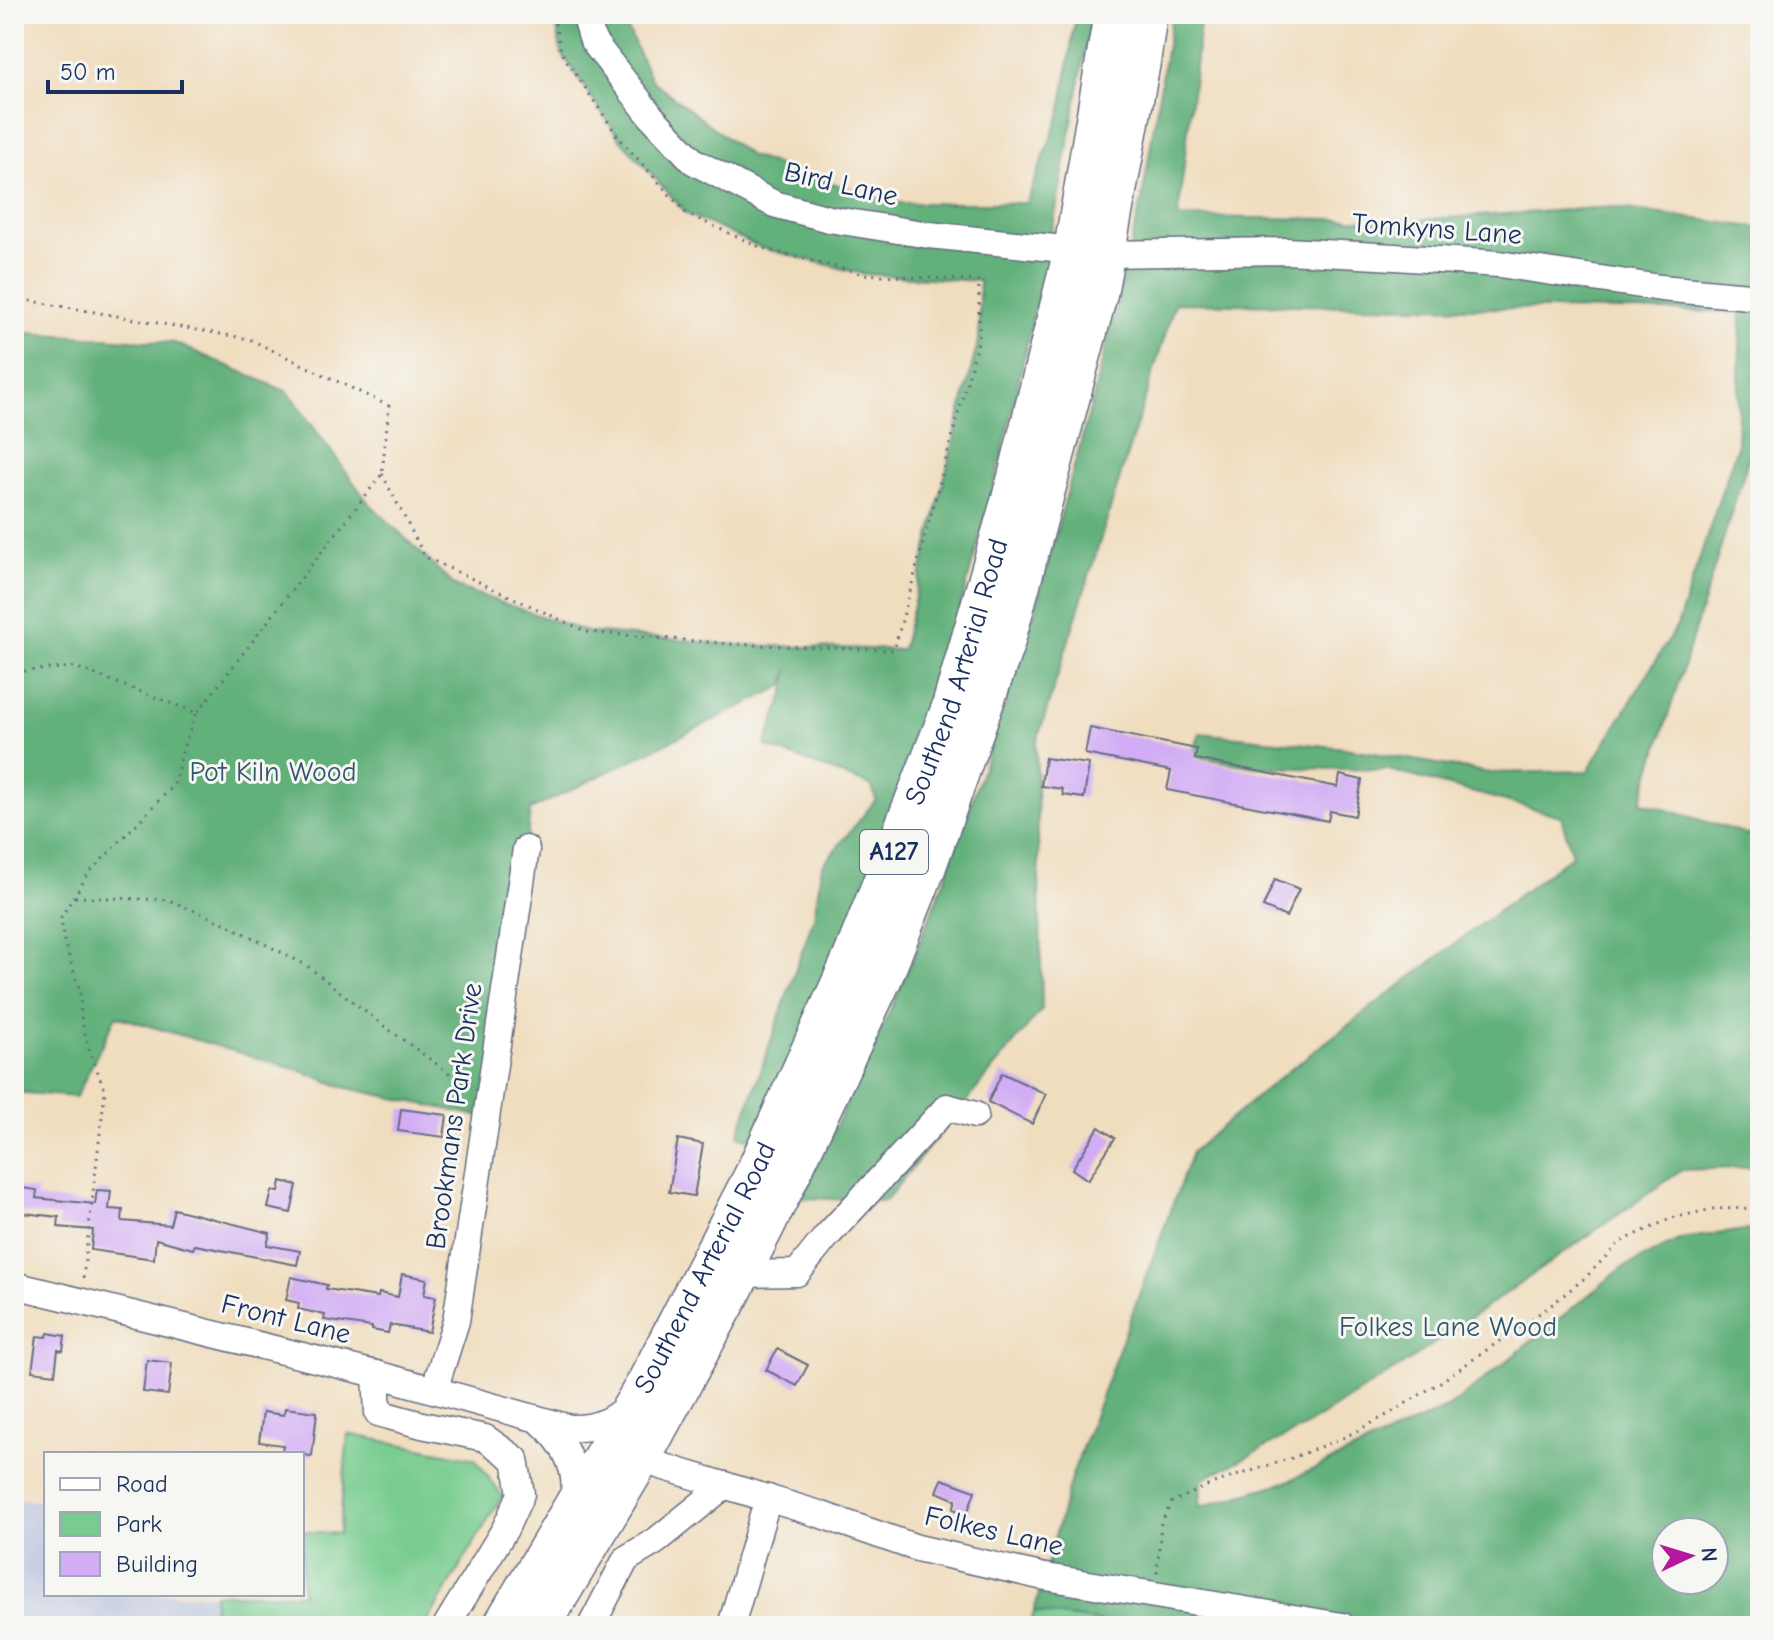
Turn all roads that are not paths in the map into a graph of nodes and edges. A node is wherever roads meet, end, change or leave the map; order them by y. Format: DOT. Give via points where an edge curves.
graph roads {
  1 [pos="585,14"];
  2 [pos="1113,14"];
  3 [pos="1148,14"];
  4 [pos="1090,252"];
  5 [pos="1760,297"];
  6 [pos="526,849"];
  7 [pos="975,1115"];
  8 [pos="742,1274"];
  9 [pos="14,1285"];
  10 [pos="376,1374"];
  11 [pos="646,1383"];
  12 [pos="434,1390"];
  13 [pos="540,1421"];
  14 [pos="644,1454"];
  15 [pos="725,1485"];
  16 [pos="768,1498"];
  17 [pos="571,1512"];
  18 [pos="446,1626"];
  19 [pos="502,1626"];
  20 [pos="541,1626"];
  21 [pos="591,1626"];
  22 [pos="731,1626"];
  23 [pos="1342,1626"];
  1 -- 4 [label="street, Bird Lane" via="593,41 693,161 774,204 929,235"];
  2 -- 4 [label="highway, Southend Arterial Road / A127"];
  3 -- 4 [label="highway, Southend Arterial Road / A127"];
  4 -- 5 [label="street, Tomkyns Lane" via="1287,251 1395,257 1499,264"];
  4 -- 8 [label="highway, Southend Arterial Road / A127" via="1005,644 965,764 882,980"];
  4 -- 11 [label="highway, Southend Arterial Road / A127" via="950,710 805,1066"];
  6 -- 12 [label="street, Brookmans Park Drive" via="456,1321"];
  7 -- 8 [label="street" via="947,1107 797,1273"];
  8 -- 14 [label="highway, Southend Arterial Road / A127"];
  9 -- 10 [label="street, Front Lane"];
  10 -- 12 [label="street, Front Lane"];
  10 -- 18 [label="street" via="378,1413 485,1438 515,1459 521,1494"];
  11 -- 13 [label="street, Front Lane" via="623,1411 604,1423 581,1428"];
  11 -- 17 [label="highway, Southend Arterial Road / A127"];
  12 -- 13 [label="street, Front Lane"];
  13 -- 17 [label="street" via="571,1461"];
  14 -- 15 [label="street, Folkes Lane" via="658,1465"];
  14 -- 20 [label="highway, Southend Arterial Road / A127"];
  15 -- 16 [label="street, Folkes Lane"];
  15 -- 21 [label="street" via="626,1559"];
  16 -- 22 [label="street"];
  16 -- 23 [label="street, Folkes Lane" via="917,1548 1040,1576"];
  17 -- 19 [label="highway, Southend Arterial Road / A127"];
}
